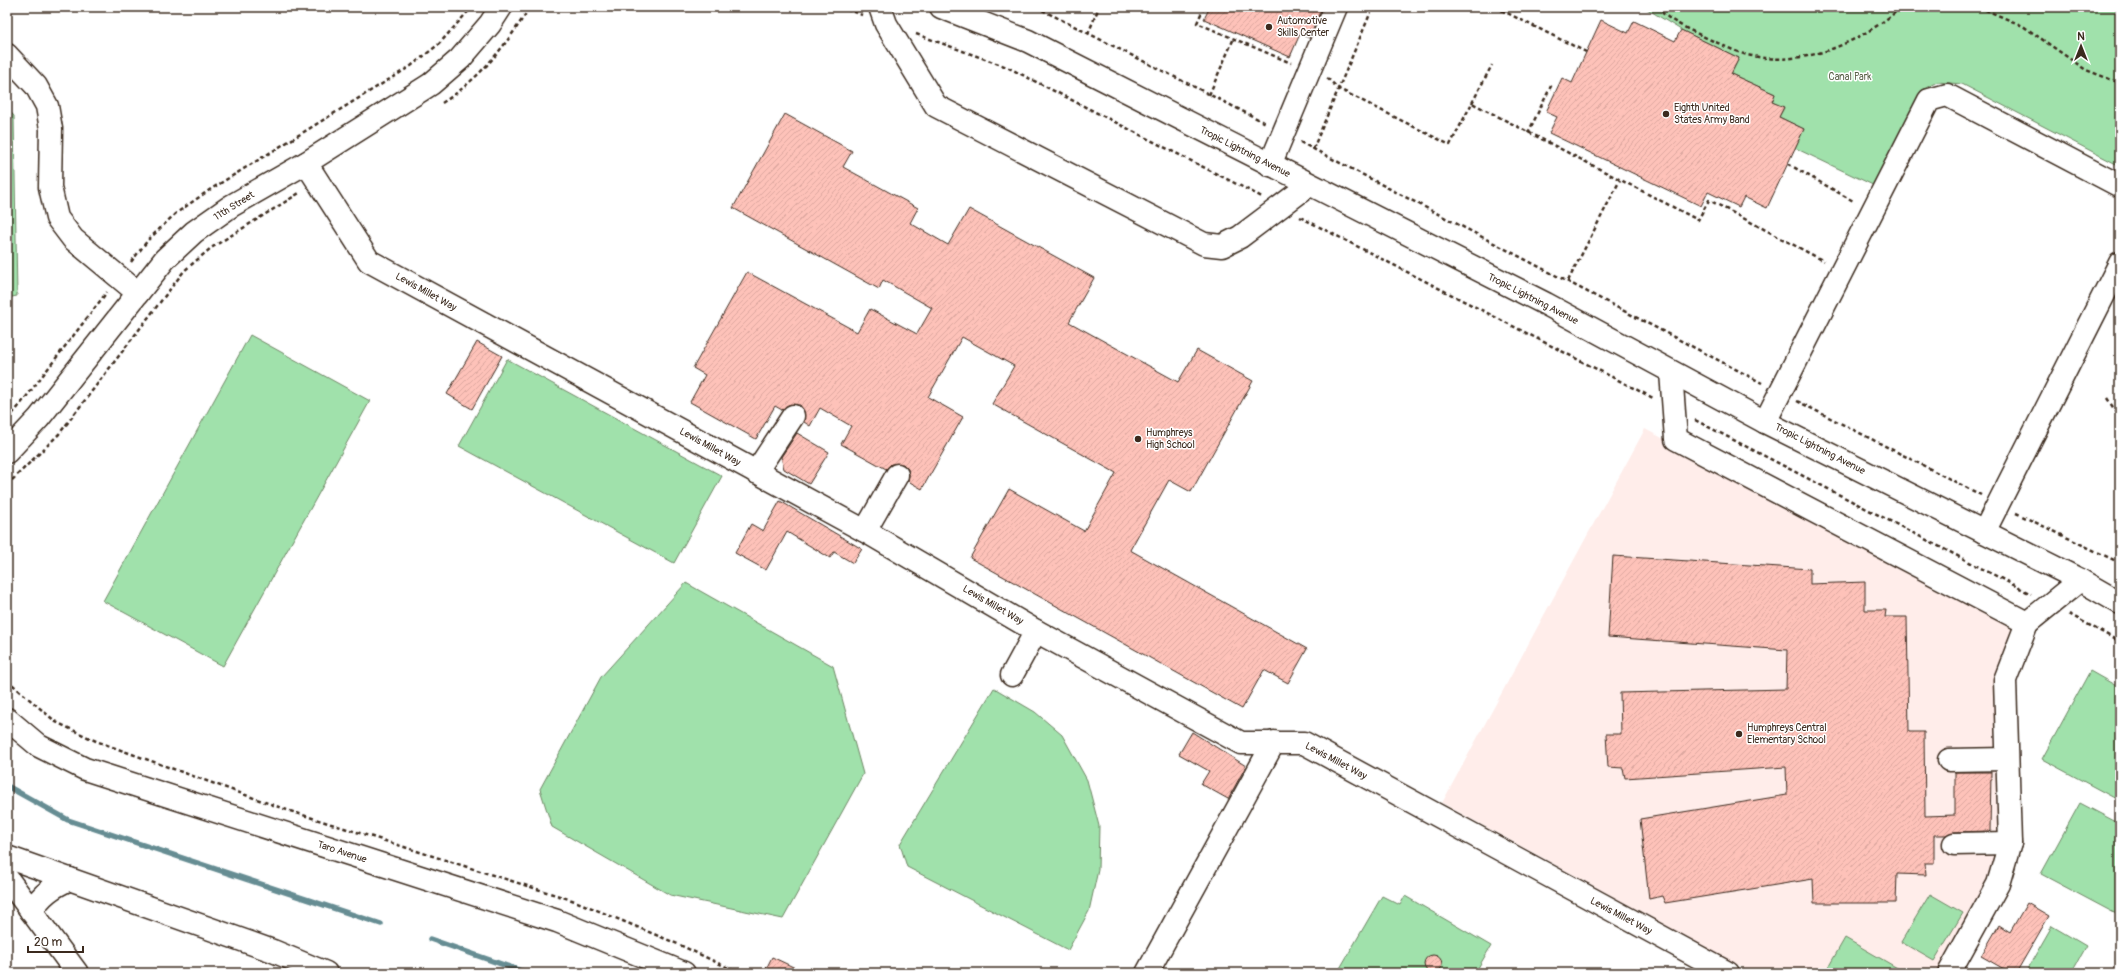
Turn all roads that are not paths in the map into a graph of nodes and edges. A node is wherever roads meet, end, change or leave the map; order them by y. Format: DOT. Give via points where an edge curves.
graph roads {
  1 [pos="501,7"];
  2 [pos="941,7"];
  3 [pos="1336,7"];
  4 [pos="883,15"];
  5 [pos="7,55"];
  6 [pos="306,163"];
  7 [pos="1270,165"];
  8 [pos="1309,185"];
  9 [pos="2120,186"];
  10 [pos="2120,263"];
  11 [pos="138,293"];
  12 [pos="1671,372"];
  13 [pos="793,416"];
  14 [pos="1765,422"];
  15 [pos="7,452"];
  16 [pos="756,472"];
  17 [pos="896,475"];
  18 [pos="865,531"];
  19 [pos="1984,532"];
  20 [pos="2080,580"];
  21 [pos="2120,603"];
  22 [pos="2027,623"];
  23 [pos="1036,631"];
  24 [pos="1012,676"];
  25 [pos="7,719"];
  26 [pos="1274,742"];
  27 [pos="2007,759"];
  28 [pos="1949,760"];
  29 [pos="2010,843"];
  30 [pos="1954,844"];
  31 [pos="7,857"];
  32 [pos="7,878"];
  33 [pos="70,879"];
  34 [pos="31,911"];
  35 [pos="78,973"];
  36 [pos="326,973"];
  37 [pos="684,973"];
  38 [pos="1147,973"];
  39 [pos="1728,973"];
  40 [pos="1949,973"];
  1 -- 6 [label="street, 11th Street" via="460,59 431,84"];
  2 -- 7 [label="street, Tropic Lightning Avenue" via="1028,41"];
  3 -- 7 [label="street"];
  4 -- 8 [label="street" via="936,106 1204,244 1222,246 1240,237"];
  5 -- 11 [label="street" via="36,86 47,106 51,129 50,187 57,218 73,239"];
  6 -- 11 [label="street, 11th Street" via="231,206 194,232 165,259"];
  6 -- 16 [label="street, Lewis Millet Way" via="369,261"];
  7 -- 8 [label="street, Tropic Lightning Avenue"];
  8 -- 12 [label="street, Tropic Lightning Avenue" via="1546,304"];
  9 -- 14 [label="street" via="1947,95 1930,100"];
  10 -- 19 [label="street"];
  11 -- 15 [label="street, 11th Street" via="39,418"];
  12 -- 14 [label="street, Tropic Lightning Avenue"];
  12 -- 22 [label="street" via="1676,439"];
  13 -- 16 [label="street"];
  14 -- 19 [label="street, Tropic Lightning Avenue"];
  16 -- 18 [label="street, Lewis Millet Way"];
  17 -- 18 [label="street"];
  18 -- 23 [label="street, Lewis Millet Way"];
  19 -- 20 [label="street, Tropic Lightning Avenue"];
  20 -- 21 [label="street, Tropic Lightning Avenue"];
  20 -- 22 [label="street"];
  22 -- 27 [label="street" via="2004,680"];
  23 -- 24 [label="street"];
  23 -- 26 [label="street, Lewis Millet Way" via="1240,743"];
  25 -- 37 [label="street, Taro Avenue" via="39,746 85,769 557,921"];
  26 -- 38 [label="street"];
  26 -- 39 [label="street, Lewis Millet Way" via="1304,743"];
  27 -- 28 [label="street"];
  27 -- 29 [label="street"];
  29 -- 30 [label="street"];
  29 -- 40 [label="street" via="1998,884"];
  31 -- 33 [label="street"];
  32 -- 34 [label="street"];
  33 -- 34 [label="street" via="44,892"];
  33 -- 36 [label="street" via="273,951"];
  34 -- 35 [label="street"];
}
